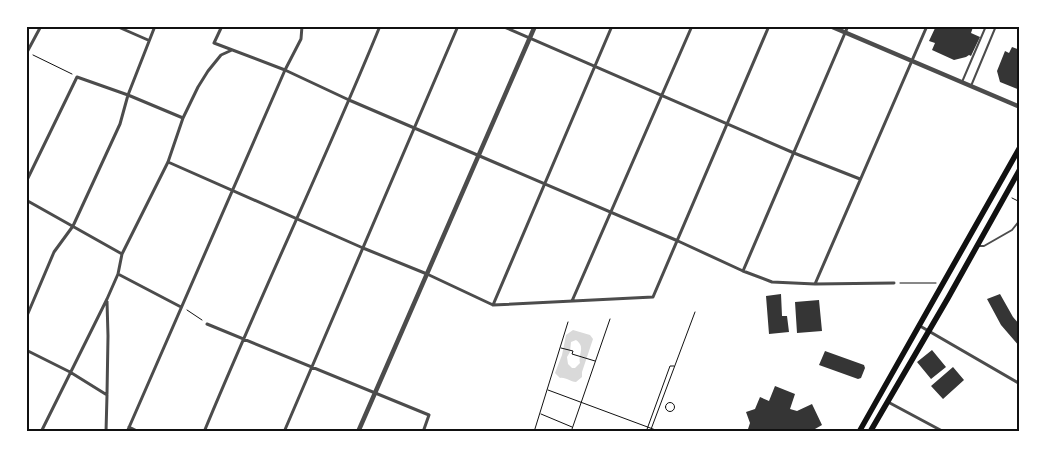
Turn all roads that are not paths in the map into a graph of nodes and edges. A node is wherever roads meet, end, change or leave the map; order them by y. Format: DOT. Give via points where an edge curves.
graph roads {
  1 [pos="41,26"];
  2 [pos="116,26"];
  3 [pos="155,26"];
  4 [pos="222,26"];
  5 [pos="302,26"];
  6 [pos="380,26"];
  7 [pos="458,26"];
  8 [pos="502,26"];
  9 [pos="535,26"];
  10 [pos="612,26"];
  11 [pos="692,26"];
  12 [pos="770,26"];
  13 [pos="830,26"];
  14 [pos="848,26"];
  15 [pos="928,26"];
  16 [pos="986,26"];
  17 [pos="991,26"];
  18 [pos="996,27"];
  19 [pos="846,33"];
  20 [pos="530,39"];
  21 [pos="148,40"];
  22 [pos="233,50"];
  23 [pos="26,53"];
  24 [pos="913,61"];
  25 [pos="594,67"];
  26 [pos="285,70"];
  27 [pos="962,83"];
  28 [pos="972,86"];
  29 [pos="128,95"];
  30 [pos="661,96"];
  31 [pos="349,100"];
  32 [pos="1020,107"];
  33 [pos="183,118"];
  34 [pos="728,123"];
  35 [pos="414,128"];
  36 [pos="1020,147"];
  37 [pos="794,153"];
  38 [pos="479,156"];
  39 [pos="168,162"];
  40 [pos="1020,169"];
  41 [pos="860,179"];
  42 [pos="26,182"];
  43 [pos="546,185"];
  44 [pos="232,190"];
  45 [pos="26,200"];
  46 [pos="612,213"];
  47 [pos="297,220"];
  48 [pos="1020,220"];
  49 [pos="73,226"];
  50 [pos="678,241"];
  51 [pos="977,246"];
  52 [pos="363,248"];
  53 [pos="122,254"];
  54 [pos="743,271"];
  55 [pos="118,274"];
  56 [pos="427,274"];
  57 [pos="894,283"];
  58 [pos="815,284"];
  59 [pos="107,299"];
  60 [pos="572,301"];
  61 [pos="493,305"];
  62 [pos="182,307"];
  63 [pos="26,318"];
  64 [pos="207,324"];
  65 [pos="919,326"];
  66 [pos="928,331"];
  67 [pos="242,339"];
  68 [pos="26,350"];
  69 [pos="312,367"];
  70 [pos="70,372"];
  71 [pos="1020,384"];
  72 [pos="374,393"];
  73 [pos="107,395"];
  74 [pos="887,402"];
  75 [pos="129,427"];
  76 [pos="41,432"];
  77 [pos="106,432"];
  78 [pos="127,432"];
  79 [pos="140,432"];
  80 [pos="204,432"];
  81 [pos="284,432"];
  82 [pos="358,432"];
  83 [pos="423,432"];
  84 [pos="860,432"];
  85 [pos="870,432"];
  86 [pos="944,432"];
  1 -- 23 [label="street"];
  2 -- 21 [label="street"];
  3 -- 21 [label="street"];
  4 -- 22 [label="street" via="214,43"];
  5 -- 26 [label="street" via="301,39"];
  6 -- 31 [label="street"];
  7 -- 35 [label="street"];
  8 -- 20 [label="street"];
  9 -- 20 [label="street"];
  10 -- 25 [label="street"];
  11 -- 30 [label="street"];
  12 -- 34 [label="street"];
  13 -- 19 [label="street"];
  14 -- 19 [label="street"];
  15 -- 24 [label="street"];
  16 -- 27 [label="lane"];
  17 -- 18 [label="lane"];
  18 -- 28 [label="lane"];
  19 -- 24 [label="street"];
  19 -- 37 [label="street"];
  20 -- 25 [label="street"];
  20 -- 38 [label="street"];
  21 -- 29 [label="street"];
  22 -- 26 [label="street"];
  22 -- 33 [label="street" via="221,55 208,71"];
  24 -- 27 [label="street"];
  24 -- 41 [label="street"];
  25 -- 30 [label="street"];
  25 -- 43 [label="street"];
  26 -- 31 [label="street"];
  26 -- 44 [label="street"];
  27 -- 28 [label="street"];
  28 -- 32 [label="street"];
  29 -- 33 [label="street"];
  29 -- 42 [label="street" via="77,77"];
  29 -- 49 [label="street" via="120,124"];
  30 -- 34 [label="street"];
  30 -- 46 [label="street"];
  31 -- 35 [label="street"];
  31 -- 47 [label="street"];
  33 -- 39 [label="street"];
  34 -- 37 [label="street"];
  34 -- 50 [label="street"];
  35 -- 38 [label="street"];
  35 -- 52 [label="street"];
  36 -- 65 [label="main road"];
  37 -- 41 [label="street"];
  37 -- 54 [label="street"];
  38 -- 43 [label="street"];
  38 -- 56 [label="street"];
  39 -- 44 [label="street"];
  39 -- 53 [label="street"];
  40 -- 51 [label="main road"];
  41 -- 58 [label="street"];
  43 -- 46 [label="street"];
  43 -- 61 [label="street"];
  44 -- 47 [label="street"];
  44 -- 62 [label="street"];
  45 -- 49 [label="street"];
  46 -- 50 [label="street"];
  46 -- 60 [label="street"];
  47 -- 52 [label="street"];
  47 -- 67 [label="street"];
  48 -- 51 [label="lane" via="1012,230 984,246"];
  49 -- 53 [label="street"];
  49 -- 63 [label="street" via="54,252"];
  50 -- 54 [label="street"];
  50 -- 60 [label="street" via="653,297"];
  51 -- 66 [label="main road"];
  52 -- 56 [label="street"];
  52 -- 69 [label="street"];
  53 -- 55 [label="street"];
  54 -- 58 [label="street" via="772,282"];
  55 -- 59 [label="street"];
  55 -- 62 [label="street"];
  56 -- 61 [label="street"];
  56 -- 72 [label="street"];
  57 -- 58 [label="street"];
  59 -- 70 [label="street"];
  59 -- 73 [label="street"];
  60 -- 61 [label="street"];
  62 -- 75 [label="street"];
  64 -- 67 [label="street"];
  65 -- 66 [label="street"];
  65 -- 84 [label="main road"];
  66 -- 71 [label="street"];
  66 -- 74 [label="main road"];
  67 -- 69 [label="street"];
  67 -- 80 [label="street"];
  68 -- 70 [label="street"];
  69 -- 72 [label="street"];
  69 -- 81 [label="street"];
  70 -- 73 [label="street"];
  70 -- 76 [label="street"];
  72 -- 82 [label="street"];
  72 -- 83 [label="street" via="429,415"];
  73 -- 77 [label="street"];
  74 -- 85 [label="main road"];
  74 -- 86 [label="street"];
  75 -- 78 [label="street"];
  75 -- 79 [label="street"];
}
